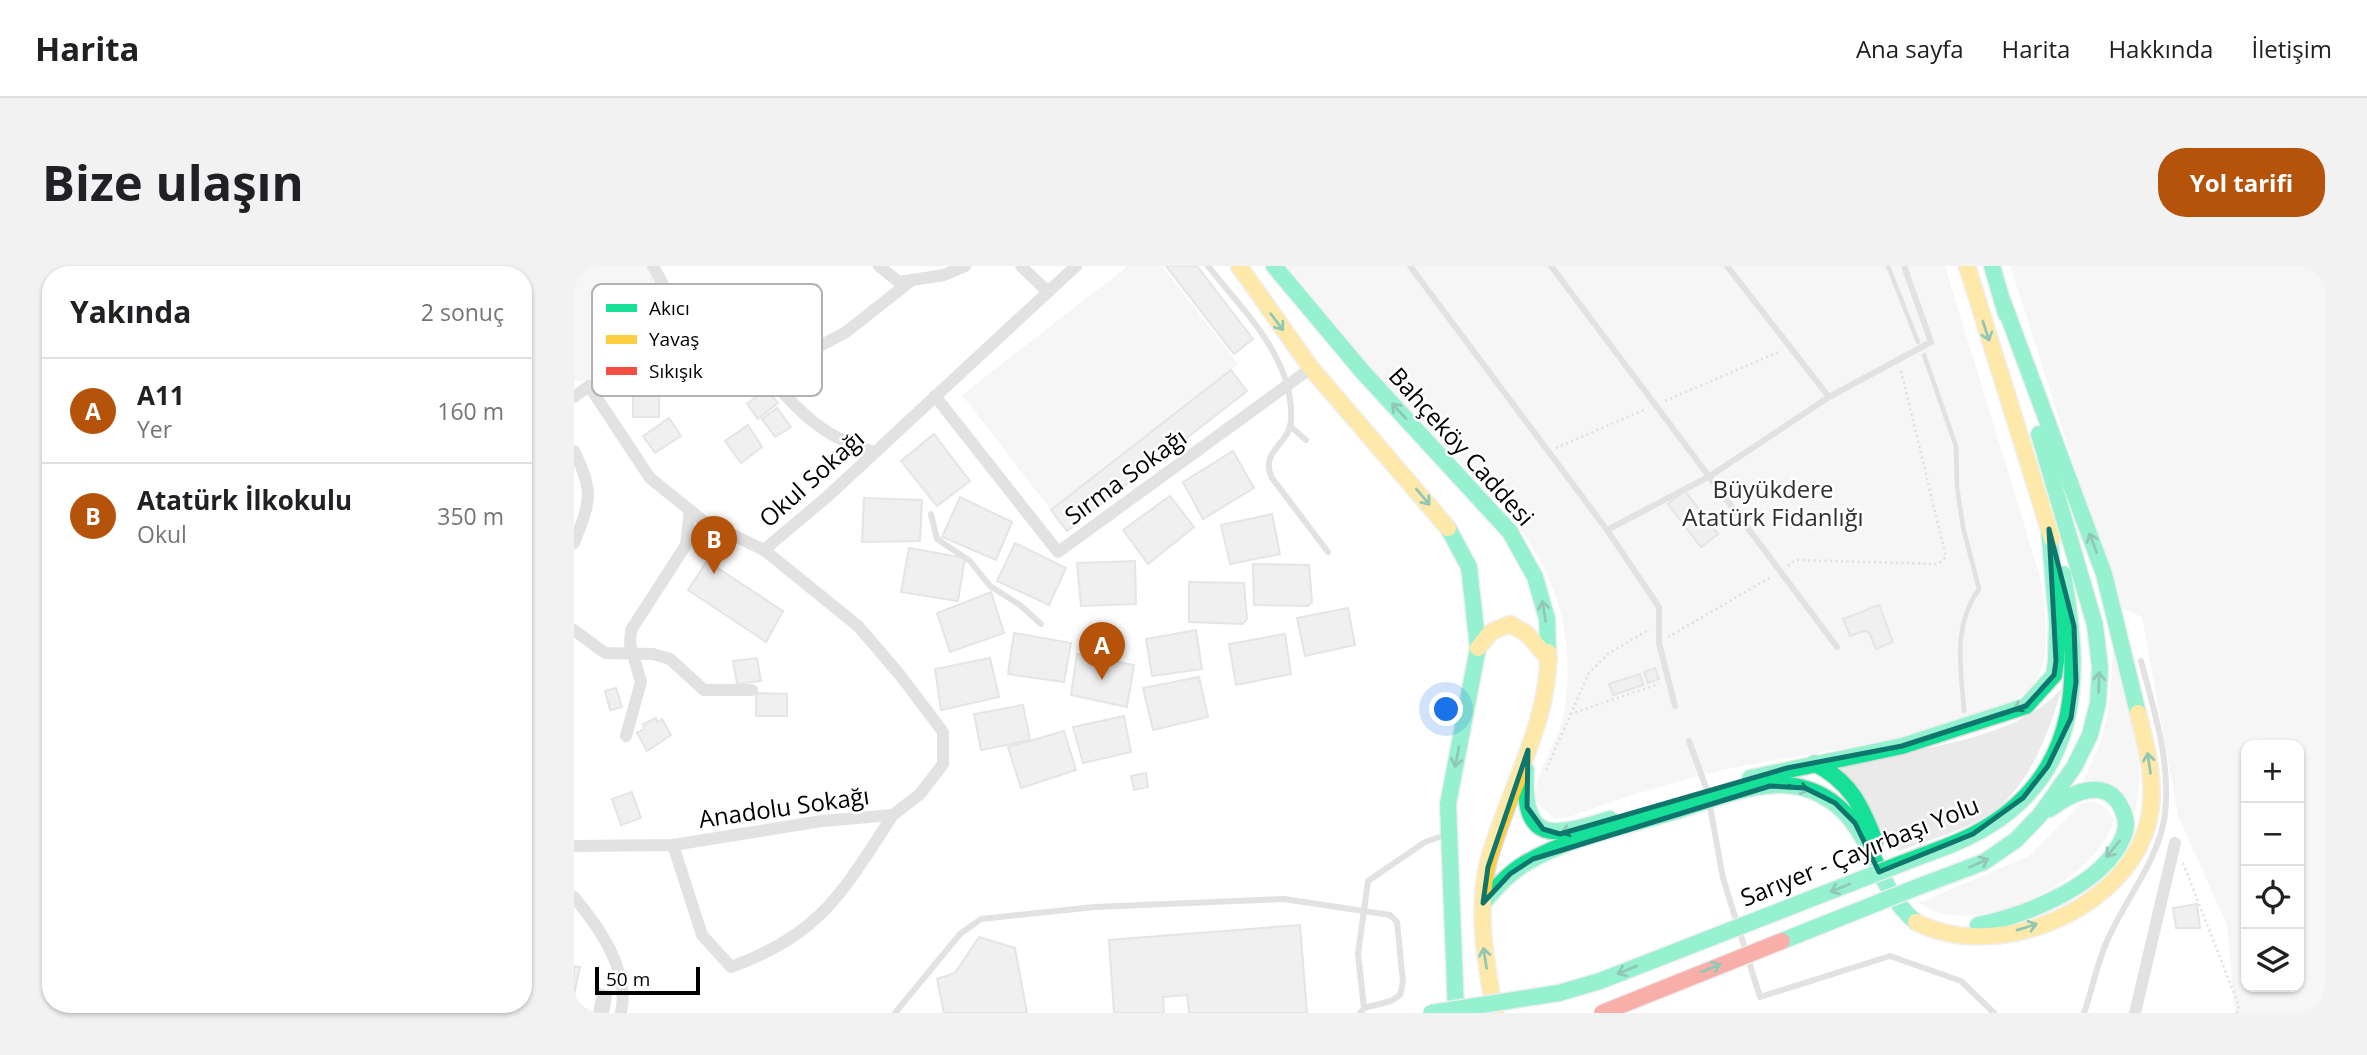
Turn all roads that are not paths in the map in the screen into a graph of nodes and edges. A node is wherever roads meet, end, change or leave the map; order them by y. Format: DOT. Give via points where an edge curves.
graph roads {
  1 [pos="653,266"];
  2 [pos="879,266"];
  3 [pos="965,266"];
  4 [pos="1021,266"];
  5 [pos="1076,266"];
  6 [pos="1208,266"];
  7 [pos="1239,266"];
  8 [pos="1274,266"];
  9 [pos="1410,266"];
  10 [pos="1551,266"];
  11 [pos="1727,266"];
  12 [pos="1904,266"];
  13 [pos="1965,266"];
  14 [pos="1992,266"];
  15 [pos="912,280"];
  16 [pos="663,284"];
  17 [pos="1048,292"];
  18 [pos="2003,302"];
  19 [pos="822,345"];
  20 [pos="1311,368"];
  21 [pos="589,386"];
  22 [pos="592,386"];
  23 [pos="1286,387"];
  24 [pos="592,391"];
  25 [pos="596,396"];
  26 [pos="787,396"];
  27 [pos="935,396"];
  28 [pos="574,397"];
  29 [pos="1829,397"];
  30 [pos="1290,426"];
  31 [pos="1306,440"];
  32 [pos="574,451"];
  33 [pos="875,452"];
  34 [pos="1710,476"];
  35 [pos="690,510"];
  36 [pos="931,514"];
  37 [pos="2049,528"];
  38 [pos="1607,530"];
  39 [pos="574,543"];
  40 [pos="764,550"];
  41 [pos="1328,552"];
  42 [pos="1041,624"];
  43 [pos="574,630"];
  44 [pos="1838,647"];
  45 [pos="1478,648"];
  46 [pos="633,655"];
  47 [pos="1549,660"];
  48 [pos="2141,661"];
  49 [pos="752,690"];
  50 [pos="1675,706"];
  51 [pos="943,732"];
  52 [pos="626,736"];
  53 [pos="1689,741"];
  54 [pos="1528,750"];
  55 [pos="1814,763"];
  56 [pos="1708,796"];
  57 [pos="2040,815"];
  58 [pos="893,816"];
  59 [pos="1450,834"];
  60 [pos="2175,843"];
  61 [pos="673,845"];
  62 [pos="575,848"];
  63 [pos="574,897"];
  64 [pos="1483,903"];
  65 [pos="1364,913"];
  66 [pos="1362,1011"];
  67 [pos="621,1013"];
  68 [pos="895,1013"];
  69 [pos="1431,1013"];
  70 [pos="1456,1013"];
  71 [pos="1495,1013"];
  72 [pos="1602,1013"];
  73 [pos="1994,1013"];
  74 [pos="2084,1013"];
  75 [pos="2135,1013"];
  1 -- 16 [label="street"];
  2 -- 15 [label="street" via="899,282"];
  3 -- 15 [label="street"];
  4 -- 17 [label="street"];
  5 -- 17 [label="street, Okul Sokağı"];
  6 -- 23 [label="lane" via="1272,346"];
  7 -- 20 [label="main road, one-way"];
  47 -- 8 [label="main road, Bahçeköy Caddesi, one-way" via="1545,608 1526,555 1510,532 1362,371"];
  9 -- 38 [label="lane"];
  10 -- 34 [label="lane"];
  11 -- 29 [label="lane"];
  12 -- 29 [label="lane" via="1931,342"];
  13 -- 37 [label="main road, Sarıyer - Çayırbaşı Yolu, one-way"];
  14 -- 18 [label="main road"];
  15 -- 19 [label="street" via="846,332"];
  17 -- 27 [label="street, Okul Sokağı"];
  56 -- 18 [label="main road, one-way" via="1790,785 1835,803 1855,823 1895,903 1909,920 1938,933 2009,932 2056,918 2104,890 2139,847 2151,806 2151,764 2123,651 2100,560"];
  57 -- 18 [label="main road, one-way" via="2074,768 2090,735 2098,703 2099,668 2095,625"];
  20 -- 23 [label="street, Sırma Sokağı"];
  20 -- 45 [label="main road, one-way" via="1428,502 1462,549 1469,567"];
  21 -- 22 [label="street"];
  21 -- 24 [label="street"];
  21 -- 28 [label="street"];
  23 -- 27 [label="street, Sırma Sokağı" via="1058,552"];
  23 -- 30 [label="lane"];
  25 -- 35 [label="street" via="650,478"];
  26 -- 33 [label="street" via="817,426"];
  27 -- 33 [label="street, Okul Sokağı"];
  29 -- 34 [label="lane"];
  30 -- 31 [label="lane"];
  30 -- 41 [label="lane" via="1268,458 1269,472"];
  32 -- 39 [label="street" via="587,477 588,506"];
  33 -- 40 [label="street, Okul Sokağı"];
  34 -- 38 [label="lane"];
  34 -- 44 [label="lane"];
  35 -- 40 [label="street"];
  35 -- 46 [label="street" via="686,545 631,630"];
  36 -- 42 [label="lane" via="937,539 970,561 990,586"];
  37 -- 55 [label="main road, one-way" via="2056,661 2054,675 2044,688 2026,706 1975,724 1902,746"];
  37 -- 69 [label="main road, Sarıyer - Çayırbaşı Yolu, one-way, bridge" via="2063,573 2076,653 2071,718 2048,766 2023,798 1995,821 1903,863 1600,981 1559,993"];
  38 -- 50 [label="lane" via="1659,607 1659,643"];
  40 -- 51 [label="street, Okul Sokağı" via="858,626"];
  43 -- 46 [label="street" via="605,653"];
  45 -- 47 [label="main road" via="1499,627 1510,624 1532,638"];
  45 -- 59 [label="main road, one-way" via="1448,804"];
  46 -- 49 [label="street" via="670,659 704,690"];
  46 -- 52 [label="street" via="641,682"];
  47 -- 54 [label="main road, Bahçeköy Caddesi" via="1544,699"];
  48 -- 74 [label="lane" via="2158,724 2166,777 2165,815 2156,852 2106,942"];
  51 -- 58 [label="street, Anadolu Sokağı" via="943,764 920,794"];
  53 -- 56 [label="lane"];
  56 -- 54 [label="main road, one-way" via="1560,834 1543,829 1527,807"];
  54 -- 64 [label="main road, Bahçeköy Caddesi" via="1488,867"];
  55 -- 56 [label="main road"];
  57 -- 55 [label="main road, one-way" via="2081,791 2095,789 2116,799 2126,822 2123,837 2070,890 2013,916 1983,924 1946,925 1914,912 1893,886 1851,785"];
  56 -- 64 [label="main road" via="1533,859 1510,874"];
  56 -- 73 [label="lane" via="1723,878 1760,997 1890,956 1961,981"];
  72 -- 57 [label="main road, one-way, bridge" via="1984,862 2003,851"];
  58 -- 61 [label="street, Anadolu Sokağı" via="810,822"];
  58 -- 61 [label="street" via="841,895 811,926 760,957 731,967 702,935"];
  59 -- 65 [label="lane" via="1425,842 1368,881"];
  59 -- 70 [label="main road"];
  60 -- 75 [label="street"];
  61 -- 62 [label="street, Anadolu Sokağı"];
  63 -- 67 [label="street" via="589,915 620,975"];
  71 -- 64 [label="main road, Bahçeköy Caddesi, one-way" via="1481,938"];
  65 -- 66 [label="lane" via="1358,954"];
  65 -- 66 [label="lane" via="1390,915 1397,922 1402,982 1400,995"];
  65 -- 68 [label="lane" via="1284,898 1095,907 981,919 960,934"];
}
